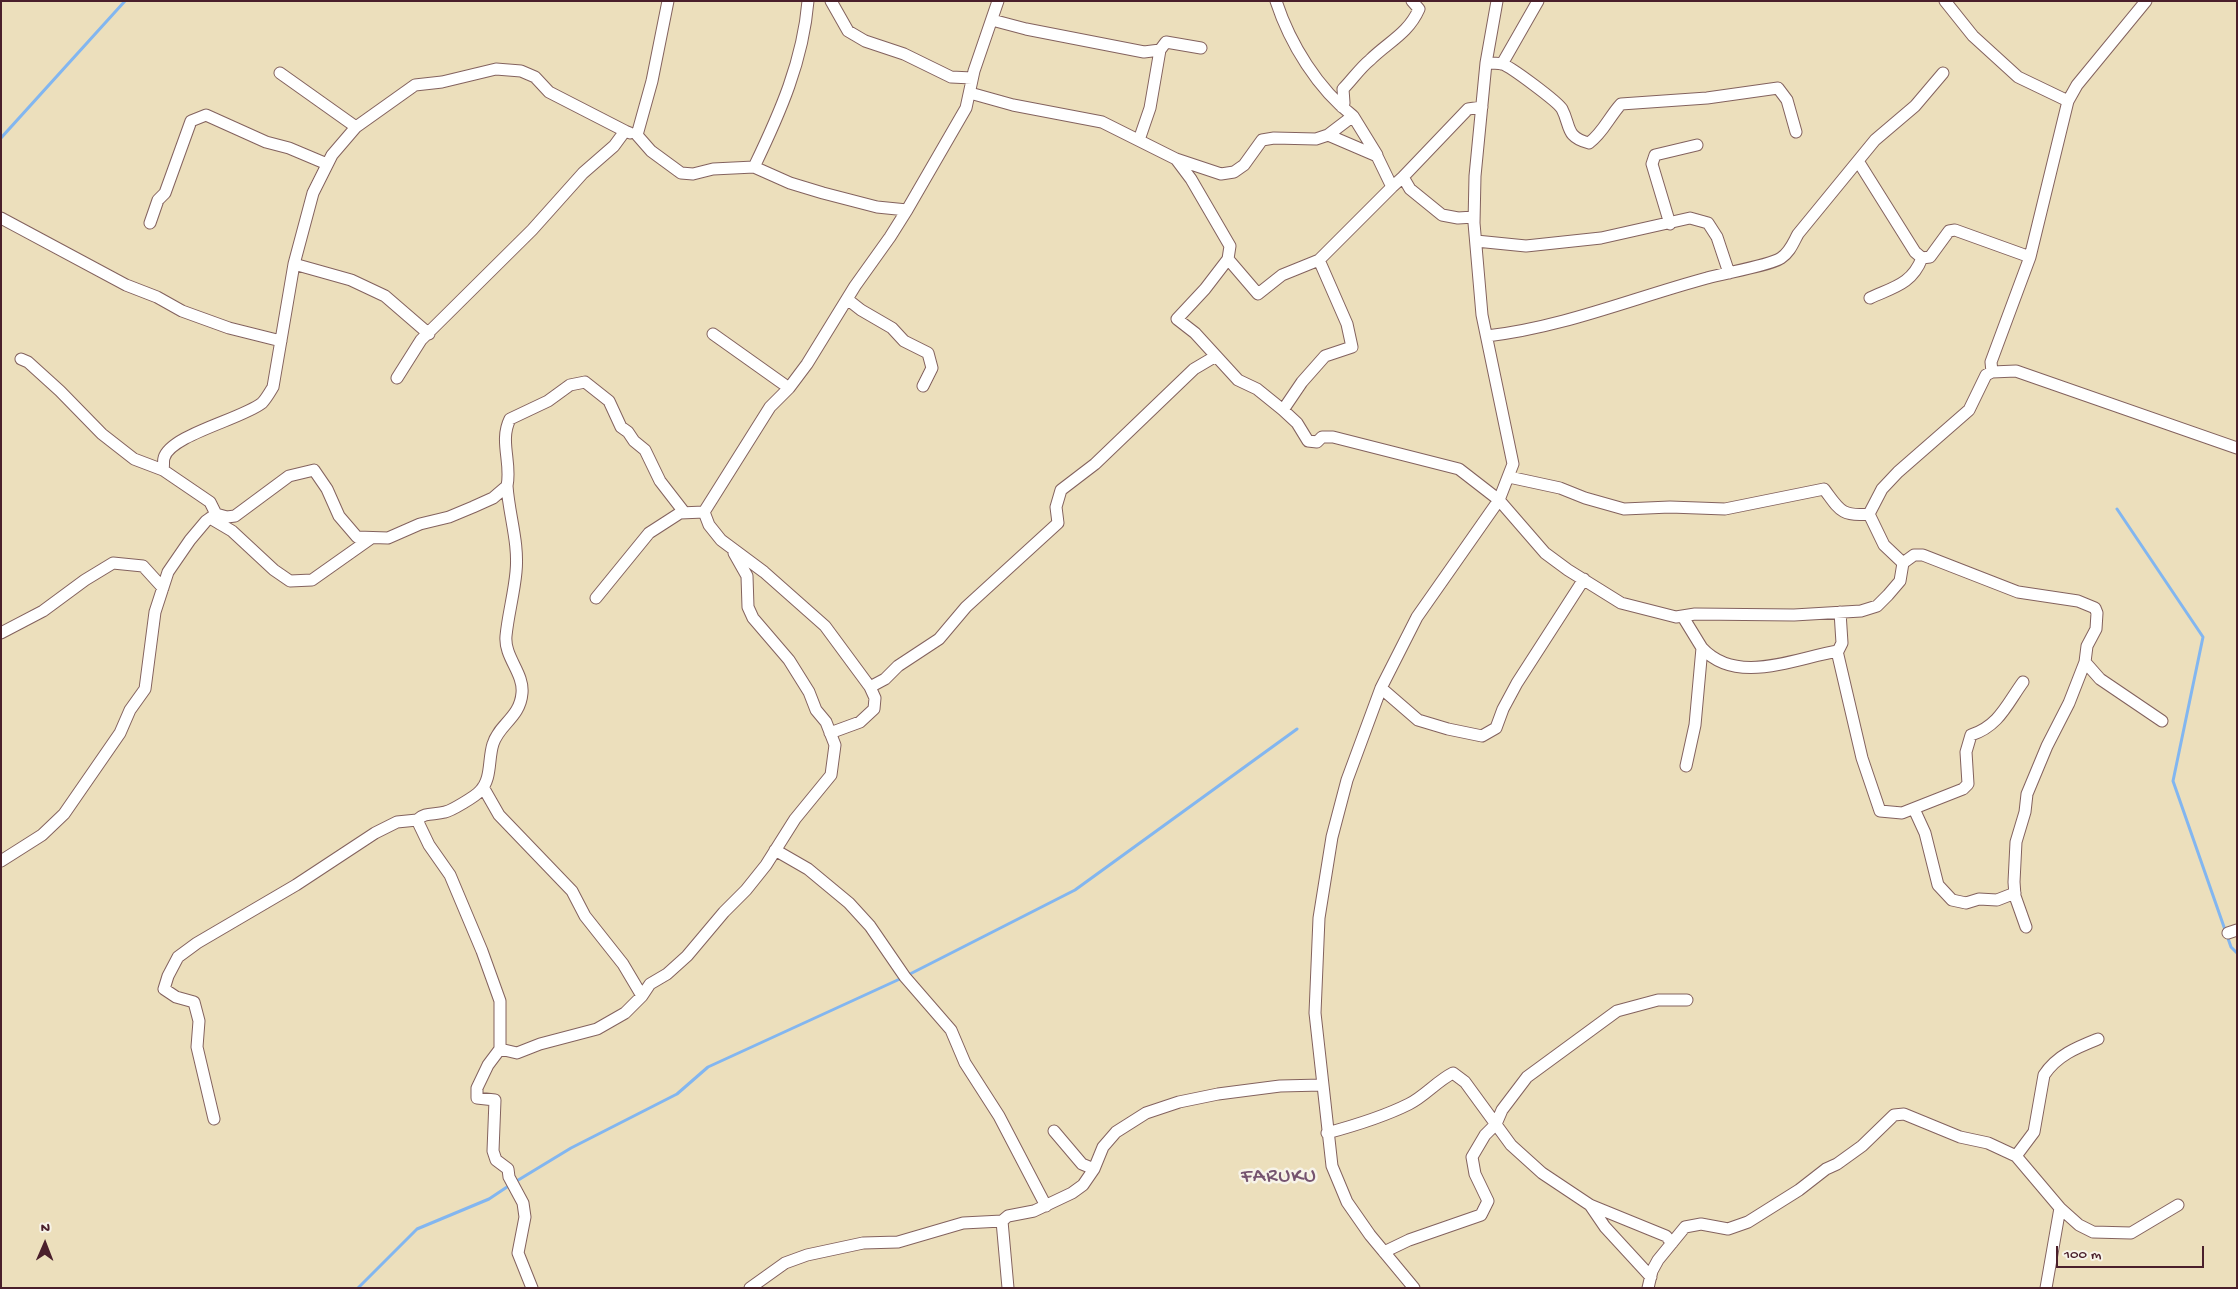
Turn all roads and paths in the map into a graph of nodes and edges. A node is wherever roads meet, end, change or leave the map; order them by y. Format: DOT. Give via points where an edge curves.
graph roads {
  1 [pos="668,1"];
  2 [pos="808,1"];
  3 [pos="831,1"];
  4 [pos="998,1"];
  5 [pos="1276,1"];
  6 [pos="1412,1"];
  7 [pos="1497,1"];
  8 [pos="1538,1"];
  9 [pos="1945,1"];
  10 [pos="2146,1"];
  11 [pos="992,20"];
  12 [pos="1201,48"];
  13 [pos="1160,50"];
  14 [pos="1486,63"];
  15 [pos="1502,64"];
  16 [pos="280,73"];
  17 [pos="1943,73"];
  18 [pos="972,78"];
  19 [pos="970,93"];
  20 [pos="2068,101"];
  21 [pos="1342,107"];
  22 [pos="1482,107"];
  23 [pos="1353,116"];
  24 [pos="356,127"];
  25 [pos="625,131"];
  26 [pos="1796,132"];
  27 [pos="637,135"];
  28 [pos="1328,135"];
  29 [pos="1139,140"];
  30 [pos="1697,145"];
  31 [pos="1377,156"];
  32 [pos="1176,159"];
  33 [pos="1858,161"];
  34 [pos="327,164"];
  35 [pos="754,167"];
  36 [pos="1403,177"];
  37 [pos="1392,187"];
  38 [pos="907,210"];
  39 [pos="1474,217"];
  40 [pos="1,218"];
  41 [pos="150,223"];
  42 [pos="1670,224"];
  43 [pos="1476,241"];
  44 [pos="2030,257"];
  45 [pos="1922,258"];
  46 [pos="1228,259"];
  47 [pos="1319,260"];
  48 [pos="294,264"];
  49 [pos="1728,273"];
  50 [pos="1870,298"];
  51 [pos="847,300"];
  52 [pos="429,334"];
  53 [pos="713,334"];
  54 [pos="1486,336"];
  55 [pos="281,341"];
  56 [pos="1216,356"];
  57 [pos="21,358"];
  58 [pos="1992,372"];
  59 [pos="397,378"];
  60 [pos="923,386"];
  61 [pos="789,388"];
  62 [pos="1284,410"];
  63 [pos="2237,448"];
  64 [pos="163,470"];
  65 [pos="1509,477"];
  66 [pos="506,486"];
  67 [pos="1499,500"];
  68 [pos="684,512"];
  69 [pos="704,512"];
  70 [pos="1869,514"];
  71 [pos="213,516"];
  72 [pos="370,539"];
  73 [pos="730,548"];
  74 [pos="1903,563"];
  75 [pos="1584,579"];
  76 [pos="163,588"];
  77 [pos="596,598"];
  78 [pos="1840,612"];
  79 [pos="1683,617"];
  80 [pos="1,633"];
  81 [pos="1702,648"];
  82 [pos="1838,651"];
  83 [pos="2085,662"];
  84 [pos="2024,682"];
  85 [pos="870,687"];
  86 [pos="1381,688"];
  87 [pos="2162,721"];
  88 [pos="830,733"];
  89 [pos="1686,766"];
  90 [pos="483,787"];
  91 [pos="1914,809"];
  92 [pos="417,820"];
  93 [pos="775,850"];
  94 [pos="1,860"];
  95 [pos="2015,893"];
  96 [pos="2026,927"];
  97 [pos="642,996"];
  98 [pos="1687,1000"];
  99 [pos="2098,1039"];
  100 [pos="500,1049"];
  101 [pos="1322,1085"];
  102 [pos="214,1119"];
  103 [pos="1496,1124"];
  104 [pos="1054,1131"];
  105 [pos="1328,1133"];
  106 [pos="2016,1156"];
  107 [pos="1094,1169"];
  108 [pos="1590,1205"];
  109 [pos="2178,1205"];
  110 [pos="1046,1206"];
  111 [pos="2060,1208"];
  112 [pos="1002,1221"];
  113 [pos="1672,1244"];
  114 [pos="1384,1252"];
  115 [pos="1650,1283"];
  116 [pos="532,1288"];
  117 [pos="750,1288"];
  118 [pos="1008,1288"];
  119 [pos="1414,1288"];
  120 [pos="2046,1288"];
  1 -- 27 [label="street"];
  2 -- 35 [label="street" via="800,54 784,102"];
  3 -- 18 [label="street" via="848,31 865,41 904,54 951,77"];
  4 -- 11 [label="street"];
  5 -- 21 [label="street" via="1304,58 1323,88"];
  6 -- 21 [label="street" via="1419,9 1413,23 1397,40 1370,59 1343,89"];
  7 -- 14 [label="street"];
  8 -- 15 [label="street"];
  9 -- 20 [label="street" via="1973,36 2018,77"];
  10 -- 20 [label="street" via="2077,85"];
  11 -- 13 [label="street" via="1144,52"];
  11 -- 18 [label="street"];
  12 -- 13 [label="street" via="1166,42"];
  13 -- 29 [label="street" via="1150,108"];
  14 -- 15 [label="street"];
  14 -- 22 [label="street"];
  15 -- 26 [label="street" via="1561,108 1568,128 1577,140 1589,143 1598,136 1621,104 1706,98 1778,88 1787,100"];
  16 -- 24 [label="street"];
  17 -- 33 [label="street" via="1915,106 1875,140"];
  18 -- 19 [label="street"];
  19 -- 29 [label="street" via="1012,105 1102,122"];
  19 -- 38 [label="street" via="966,108"];
  20 -- 44 [label="street"];
  21 -- 23 [label="street"];
  22 -- 36 [label="street" via="1468,109"];
  22 -- 39 [label="street"];
  23 -- 28 [label="street"];
  23 -- 31 [label="street"];
  24 -- 25 [label="street" via="415,85 496,69 521,71 535,77 549,92"];
  24 -- 34 [label="street"];
  25 -- 27 [label="street"];
  25 -- 52 [label="street" via="614,146"];
  27 -- 35 [label="street" via="651,151 681,173"];
  28 -- 31 [label="street"];
  28 -- 32 [label="street" via="1316,139 1262,140 1244,165 1234,172 1221,174"];
  29 -- 32 [label="street"];
  30 -- 42 [label="street" via="1655,156 1652,164"];
  31 -- 37 [label="street"];
  32 -- 46 [label="street" via="1192,179 1230,246"];
  33 -- 45 [label="street" via="1915,252"];
  33 -- 49 [label="street" via="1780,259"];
  34 -- 41 [label="street" via="266,142 206,115 191,121 166,192 158,200"];
  34 -- 48 [label="street" via="313,193"];
  35 -- 38 [label="street" via="822,193 877,207"];
  36 -- 37 [label="street"];
  36 -- 39 [label="street" via="1410,190 1442,215"];
  37 -- 47 [label="street"];
  38 -- 51 [label="street"];
  39 -- 43 [label="street"];
  40 -- 55 [label="street" via="182,311 229,328"];
  42 -- 43 [label="street" via="1601,238 1526,246"];
  42 -- 49 [label="street" via="1690,218 1708,223 1717,237"];
  43 -- 54 [label="street"];
  44 -- 45 [label="street" via="1955,230 1949,231 1930,257"];
  44 -- 58 [label="street" via="1991,362"];
  45 -- 50 [label="street" via="1917,272 1907,282"];
  46 -- 47 [label="street" via="1258,294 1282,275"];
  46 -- 56 [label="street" via="1177,319"];
  47 -- 62 [label="street" via="1347,324 1352,347 1325,356 1302,382"];
  48 -- 52 [label="street" via="351,280 385,296"];
  48 -- 55 [label="street"];
  49 -- 54 [label="street" via="1583,317 1526,331"];
  51 -- 60 [label="street" via="892,328 904,341 928,353 932,368"];
  51 -- 61 [label="street"];
  52 -- 59 [label="street" via="421,340"];
  53 -- 61 [label="street"];
  54 -- 65 [label="street" via="1514,464"];
  55 -- 64 [label="street" via="276,380 263,402 188,436 164,457"];
  56 -- 62 [label="street" via="1238,380 1258,389"];
  56 -- 85 [label="street" via="1194,369 1095,464 1061,490 1056,506 1058,523 966,607 939,640"];
  57 -- 64 [label="street" via="55,386 102,434 134,459"];
  58 -- 63 [label="street" via="2016,371"];
  58 -- 70 [label="street" via="1986,375 1969,410 1898,472 1882,490"];
  61 -- 69 [label="street" via="770,408"];
  62 -- 67 [label="street" via="1308,441 1333,437 1458,469"];
  64 -- 71 [label="street" via="210,502"];
  65 -- 67 [label="street"];
  65 -- 70 [label="street" via="1560,488 1624,509 1725,509 1824,489 1837,508 1845,513"];
  66 -- 68 [label="street" via="509,460 504,438 510,419 548,401 570,385 585,382 609,401 620,427 645,450 660,481"];
  66 -- 72 [label="street" via="493,498 449,517 420,524 388,538"];
  66 -- 90 [label="street" via="515,532 516,573 506,636 509,658 520,679 522,693 516,716 496,735 487,782"];
  67 -- 75 [label="street" via="1545,553"];
  67 -- 86 [label="street" via="1417,617"];
  68 -- 69 [label="street"];
  68 -- 77 [label="street" via="649,533"];
  69 -- 73 [label="street" via="709,525"];
  70 -- 74 [label="street" via="1884,545"];
  71 -- 72 [label="street" via="290,581 312,580"];
  71 -- 72 [label="street" via="234,516 290,476 314,470 339,516 357,537"];
  71 -- 76 [label="street" via="168,572"];
  73 -- 85 [label="street" via="764,572 825,626"];
  73 -- 88 [label="street" via="747,576 748,607 753,618 789,660"];
  74 -- 78 [label="street" via="1900,581 1877,606"];
  74 -- 83 [label="street" via="1914,555 1923,555 2018,592 2078,601 2095,608 2096,629 2087,646"];
  75 -- 79 [label="street" via="1621,603"];
  75 -- 86 [label="street" via="1517,684 1496,728 1482,736 1418,720"];
  76 -- 80 [label="street" via="143,566 114,563 43,611"];
  76 -- 94 [label="street" via="155,612 145,689 130,710 120,733 64,814 42,835"];
  78 -- 79 [label="street" via="1695,614"];
  78 -- 82 [label="street" via="1842,643"];
  79 -- 81 [label="street"];
  81 -- 82 [label="street" via="1712,659 1730,667 1759,667"];
  81 -- 89 [label="street" via="1695,725"];
  82 -- 91 [label="street" via="1864,767 1880,810 1902,813"];
  83 -- 87 [label="street" via="2100,679"];
  83 -- 95 [label="street" via="2027,794 2016,842"];
  84 -- 91 [label="street" via="1998,719 1971,734 1966,752 1968,784"];
  85 -- 88 [label="street" via="875,698 874,709 860,722"];
  86 -- 101 [label="street" via="1347,780 1332,837 1319,918 1315,1013"];
  88 -- 93 [label="street" via="835,745 831,775 795,818"];
  90 -- 92 [label="street" via="447,812 422,815"];
  90 -- 97 [label="street" via="499,815 572,891 584,916 623,964"];
  91 -- 95 [label="street" via="1926,832 1938,885 1952,900 1996,900"];
  92 -- 100 [label="street" via="450,875 482,951 500,1002"];
  92 -- 102 [label="street" via="397,822 375,833 296,886 219,929 178,957 164,989 176,997 194,1002 199,1022 197,1047"];
  93 -- 97 [label="street" via="746,890 687,956 650,984"];
  93 -- 110 [label="street" via="808,869 849,903 950,1030 965,1063 1000,1116"];
  95 -- 96 [label="street"];
  97 -- 100 [label="street" via="625,1013 596,1029 517,1053"];
  98 -- 103 [label="street" via="1658,1000 1617,1011 1526,1077"];
  99 -- 106 [label="street" via="2073,1049 2049,1067 2044,1075 2034,1132"];
  100 -- 116 [label="street" via="477,1088 477,1098 495,1100 494,1152 496,1160 508,1168 509,1177 523,1203 525,1221 518,1253"];
  101 -- 105 [label="street"];
  101 -- 107 [label="street" via="1280,1086 1218,1094 1179,1102 1146,1114 1116,1132 1103,1147"];
  103 -- 105 [label="street" via="1465,1082 1453,1072 1408,1104"];
  103 -- 108 [label="street" via="1510,1145 1542,1173"];
  103 -- 114 [label="street" via="1472,1158 1475,1174 1488,1201 1481,1214"];
  104 -- 107 [label="street" via="1082,1164"];
  105 -- 114 [label="street" via="1332,1166 1347,1202"];
  106 -- 111 [label="street"];
  106 -- 113 [label="street" via="1988,1142 1960,1137 1904,1114 1894,1115 1838,1164 1748,1222 1728,1229 1701,1224 1685,1227"];
  107 -- 110 [label="street" via="1083,1185"];
  108 -- 113 [label="street" via="1666,1236"];
  108 -- 115 [label="street"];
  109 -- 111 [label="street" via="2131,1233 2113,1234 2093,1232 2079,1226"];
  110 -- 112 [label="street" via="1008,1216"];
  111 -- 120 [label="street"];
  112 -- 117 [label="street" via="963,1223 898,1242 863,1243 807,1255 784,1263"];
  112 -- 118 [label="street"];
  113 -- 115 [label="street" via="1658,1260"];
  114 -- 119 [label="street"];
}
